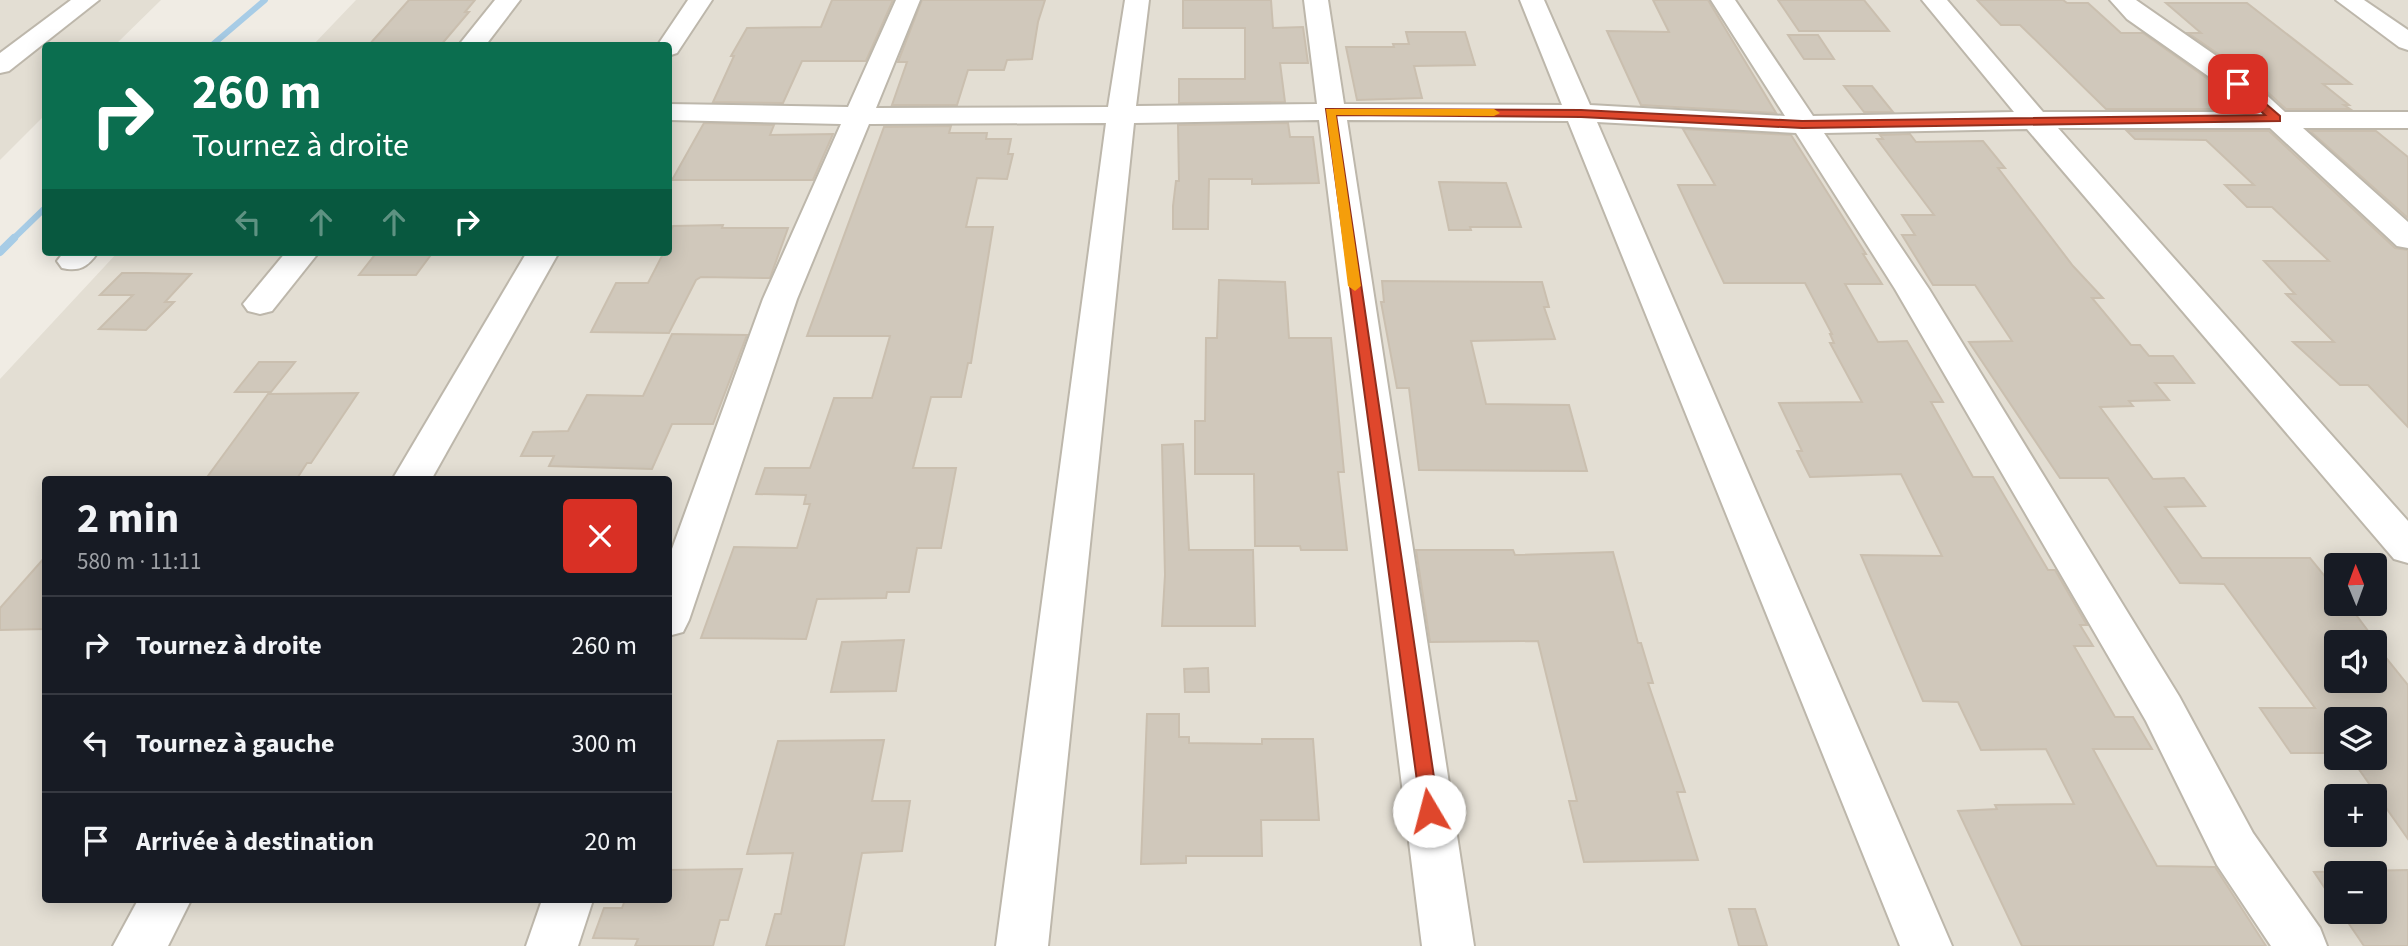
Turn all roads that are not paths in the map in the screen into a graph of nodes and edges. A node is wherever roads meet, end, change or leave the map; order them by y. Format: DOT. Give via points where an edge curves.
graph roads {
  1 [pos="87,0"];
  2 [pos="508,0"];
  3 [pos="700,0"];
  4 [pos="908,0"];
  5 [pos="1137,0"];
  6 [pos="1316,0"];
  7 [pos="1532,0"];
  8 [pos="1723,0"];
  9 [pos="1934,0"];
  10 [pos="2122,0"];
  11 [pos="2348,0"];
  12 [pos="474,42"];
  13 [pos="672,42"];
  14 [pos="2408,42"];
  15 [pos="0,65"];
  16 [pos="672,112"];
  17 [pos="1330,112"];
  18 [pos="1581,113"];
  19 [pos="857,116"];
  20 [pos="1121,116"];
  21 [pos="2276,119"];
  22 [pos="2035,120"];
  23 [pos="2408,120"];
  24 [pos="1802,125"];
  25 [pos="2408,239"];
  26 [pos="300,256"];
  27 [pos="541,256"];
  28 [pos="260,304"];
  29 [pos="413,476"];
  30 [pos="2408,548"];
  31 [pos="672,608"];
  32 [pos="164,903"];
  33 [pos="567,903"];
  34 [pos="139,946"];
  35 [pos="552,946"];
  36 [pos="1021,946"];
  37 [pos="1448,946"];
  38 [pos="1926,946"];
  39 [pos="2301,946"];
  1 -- 15 [label="street"];
  2 -- 12 [label="street"];
  3 -- 13 [label="street"];
  4 -- 19 [label="street"];
  5 -- 20 [label="street"];
  6 -- 17 [label="street"];
  7 -- 18 [label="street"];
  8 -- 24 [label="street"];
  9 -- 22 [label="street"];
  10 -- 21 [label="street" via="2238,84"];
  11 -- 14 [label="street"];
  16 -- 19 [label="street"];
  17 -- 18 [label="street"];
  17 -- 20 [label="street"];
  17 -- 37 [label="street"];
  18 -- 24 [label="street"];
  18 -- 38 [label="street"];
  19 -- 20 [label="street"];
  19 -- 31 [label="street" via="779,299"];
  20 -- 36 [label="street"];
  21 -- 22 [label="street"];
  21 -- 23 [label="street"];
  21 -- 25 [label="street"];
  22 -- 24 [label="street"];
  22 -- 30 [label="street"];
  24 -- 39 [label="street" via="1912,289 2162,709 2235,849"];
  26 -- 28 [label="street"];
  27 -- 29 [label="street"];
  32 -- 34 [label="street"];
  33 -- 35 [label="street"];
}
